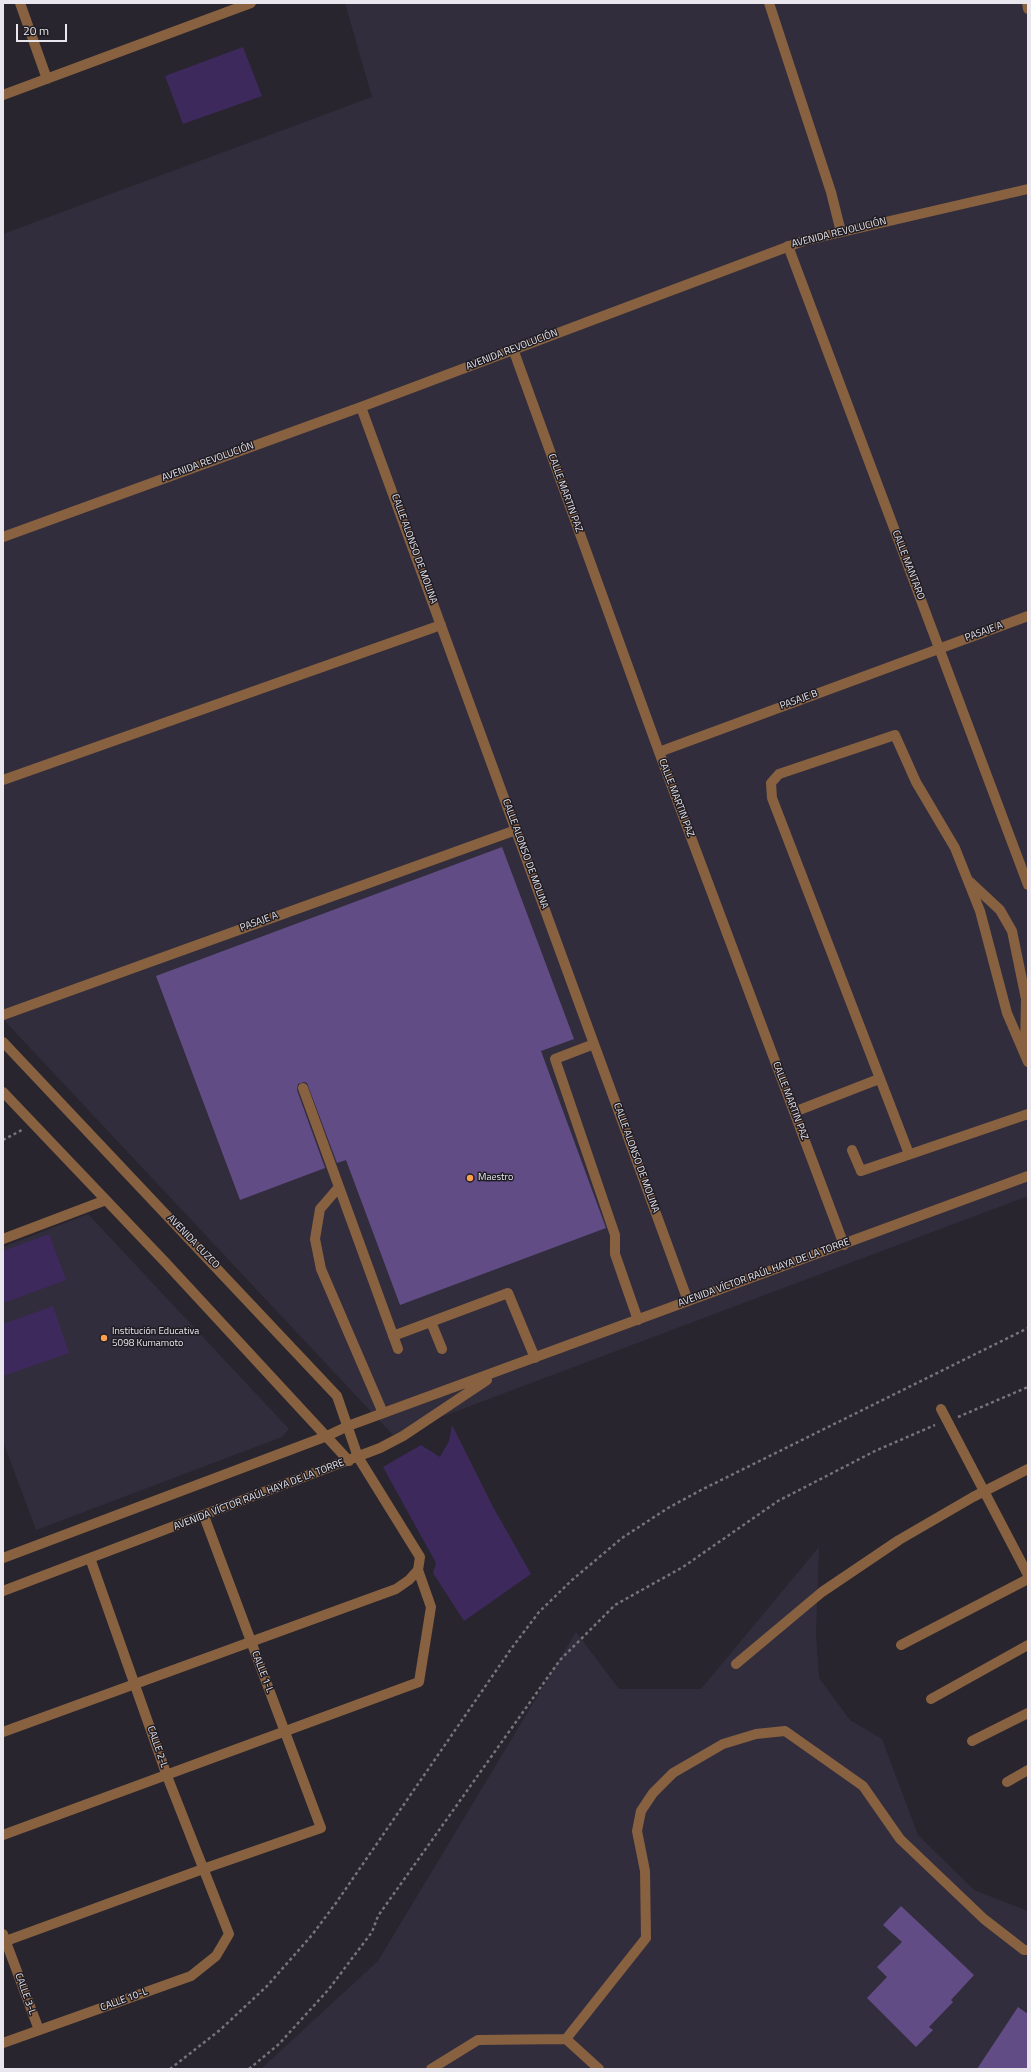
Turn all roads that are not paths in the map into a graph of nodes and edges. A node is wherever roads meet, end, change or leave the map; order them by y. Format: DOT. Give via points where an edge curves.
graph roads {
  1 [pos="20,3"];
  2 [pos="251,3"];
  3 [pos="769,3"];
  4 [pos="1027,3"];
  5 [pos="226,7"];
  6 [pos="1028,9"];
  7 [pos="47,79"];
  8 [pos="3,95"];
  9 [pos="1028,189"];
  10 [pos="841,232"];
  11 [pos="788,246"];
  12 [pos="513,349"];
  13 [pos="362,406"];
  14 [pos="3,537"];
  15 [pos="1028,616"];
  16 [pos="441,625"];
  17 [pos="940,649"];
  18 [pos="659,752"];
  19 [pos="3,780"];
  20 [pos="516,830"];
  21 [pos="967,879"];
  22 [pos="1028,885"];
  23 [pos="3,1015"];
  24 [pos="3,1042"];
  25 [pos="594,1044"];
  26 [pos="1027,1058"];
  27 [pos="879,1079"];
  28 [pos="302,1088"];
  29 [pos="3,1092"];
  30 [pos="794,1112"];
  31 [pos="1028,1114"];
  32 [pos="852,1150"];
  33 [pos="909,1154"];
  34 [pos="1028,1176"];
  35 [pos="338,1187"];
  36 [pos="106,1200"];
  37 [pos="3,1239"];
  38 [pos="844,1245"];
  39 [pos="688,1301"];
  40 [pos="638,1320"];
  41 [pos="431,1322"];
  42 [pos="393,1336"];
  43 [pos="398,1349"];
  44 [pos="442,1349"];
  45 [pos="535,1358"];
  46 [pos="500,1370"];
  47 [pos="940,1409"];
  48 [pos="383,1413"];
  49 [pos="348,1426"];
  50 [pos="327,1436"];
  51 [pos="358,1457"];
  52 [pos="349,1461"];
  53 [pos="1028,1470"];
  54 [pos="984,1491"];
  55 [pos="204,1516"];
  56 [pos="3,1558"];
  57 [pos="90,1558"];
  58 [pos="418,1570"];
  59 [pos="1028,1575"];
  60 [pos="1028,1579"];
  61 [pos="3,1591"];
  62 [pos="250,1642"];
  63 [pos="901,1645"];
  64 [pos="1028,1646"];
  65 [pos="736,1664"];
  66 [pos="134,1683"];
  67 [pos="931,1699"];
  68 [pos="1028,1713"];
  69 [pos="3,1732"];
  70 [pos="284,1732"];
  71 [pos="972,1741"];
  72 [pos="1028,1770"];
  73 [pos="167,1776"];
  74 [pos="1007,1782"];
  75 [pos="3,1836"];
  76 [pos="203,1869"];
  77 [pos="229,1934"];
  78 [pos="4,1939"];
  79 [pos="1028,1950"];
  80 [pos="39,2030"];
  81 [pos="566,2039"];
  82 [pos="3,2043"];
  83 [pos="431,2069"];
  84 [pos="599,2069"];
  1 -- 7 [label="street"];
  2 -- 5 [label="street"];
  3 -- 10 [label="street" via="831,192"];
  4 -- 6 [label="street"];
  5 -- 7 [label="street"];
  7 -- 8 [label="street"];
  9 -- 10 [label="street, AVENIDA REVOLUCIÓN"];
  10 -- 11 [label="street, AVENIDA REVOLUCIÓN"];
  11 -- 12 [label="street, AVENIDA REVOLUCIÓN"];
  11 -- 17 [label="street, CALLE MANTARO"];
  12 -- 13 [label="street, AVENIDA REVOLUCIÓN"];
  12 -- 18 [label="street, CALLE MARTIN PAZ"];
  13 -- 14 [label="street, AVENIDA REVOLUCIÓN"];
  13 -- 16 [label="street, CALLE ALONSO DE MOLINA"];
  15 -- 17 [label="street, PASAJE A"];
  16 -- 19 [label="street"];
  16 -- 20 [label="street, CALLE ALONSO DE MOLINA"];
  17 -- 18 [label="street, PASAJE B"];
  17 -- 22 [label="street, CALLE MANTARO"];
  18 -- 30 [label="street, CALLE MARTIN PAZ"];
  20 -- 23 [label="street, PASAJE A"];
  20 -- 25 [label="street, CALLE ALONSO DE MOLINA"];
  21 -- 26 [label="street" via="980,911 1007,1013"];
  21 -- 26 [label="street" via="1000,910 1012,931 1026,999"];
  21 -- 27 [label="street" via="955,848 916,782 895,735 779,774 771,783 772,798"];
  24 -- 49 [label="street, AVENIDA CUZCO" via="326,1383 337,1396"];
  25 -- 39 [label="street, CALLE ALONSO DE MOLINA"];
  25 -- 40 [label="street" via="554,1059 615,1235 615,1254"];
  27 -- 30 [label="street"];
  27 -- 33 [label="street"];
  28 -- 35 [label="street"];
  29 -- 36 [label="street"];
  30 -- 38 [label="street, CALLE MARTIN PAZ"];
  31 -- 33 [label="street"];
  32 -- 33 [label="street" via="861,1172"];
  34 -- 38 [label="street, AVENIDA VÍCTOR RAÚL HAYA DE LA TORRE"];
  35 -- 42 [label="street"];
  35 -- 48 [label="street" via="320,1209 315,1239 321,1268"];
  36 -- 37 [label="street"];
  36 -- 50 [label="street"];
  38 -- 39 [label="street, AVENIDA VÍCTOR RAÚL HAYA DE LA TORRE"];
  39 -- 40 [label="street, AVENIDA VÍCTOR RAÚL HAYA DE LA TORRE"];
  40 -- 45 [label="street, AVENIDA VÍCTOR RAÚL HAYA DE LA TORRE"];
  41 -- 42 [label="street"];
  41 -- 44 [label="street"];
  41 -- 45 [label="street" via="508,1293"];
  42 -- 43 [label="street"];
  45 -- 46 [label="street, AVENIDA VÍCTOR RAÚL HAYA DE LA TORRE"];
  46 -- 48 [label="street, AVENIDA VÍCTOR RAÚL HAYA DE LA TORRE"];
  46 -- 51 [label="street, AVENIDA VÍCTOR RAÚL HAYA DE LA TORRE" via="403,1436"];
  47 -- 54 [label="street"];
  48 -- 49 [label="street, AVENIDA VÍCTOR RAÚL HAYA DE LA TORRE"];
  49 -- 50 [label="street, AVENIDA VÍCTOR RAÚL HAYA DE LA TORRE"];
  49 -- 51 [label="street, AVENIDA CUZCO"];
  50 -- 52 [label="street"];
  50 -- 56 [label="street, AVENIDA VÍCTOR RAÚL HAYA DE LA TORRE"];
  51 -- 52 [label="street, AVENIDA VÍCTOR RAÚL HAYA DE LA TORRE"];
  51 -- 58 [label="street, AVENIDA CUZCO" via="420,1557"];
  52 -- 55 [label="street, AVENIDA VÍCTOR RAÚL HAYA DE LA TORRE"];
  53 -- 54 [label="street"];
  54 -- 59 [label="street"];
  54 -- 65 [label="street" via="899,1540 822,1592"];
  55 -- 57 [label="street, AVENIDA VÍCTOR RAÚL HAYA DE LA TORRE"];
  55 -- 62 [label="street, CALLE 1-L"];
  57 -- 61 [label="street, AVENIDA VÍCTOR RAÚL HAYA DE LA TORRE"];
  57 -- 66 [label="street, CALLE 2-L"];
  58 -- 62 [label="street" via="396,1589"];
  58 -- 70 [label="street, AVENIDA CUZCO" via="431,1607 419,1682"];
  60 -- 63 [label="street"];
  62 -- 66 [label="street"];
  62 -- 70 [label="street, CALLE 1-L"];
  64 -- 67 [label="street"];
  66 -- 69 [label="street"];
  66 -- 73 [label="street, CALLE 2-L"];
  68 -- 71 [label="street"];
  70 -- 73 [label="street"];
  70 -- 76 [label="street, CALLE 1-L" via="321,1828"];
  72 -- 74 [label="street"];
  73 -- 75 [label="street"];
  73 -- 76 [label="street, CALLE 2-L"];
  76 -- 77 [label="street, CALLE 2-L"];
  76 -- 78 [label="street"];
  77 -- 80 [label="street, CALLE 10-L" via="216,1956 191,1976"];
  78 -- 80 [label="street, CALLE 3-L"];
  79 -- 81 [label="street" via="1024,1950 984,1919 900,1839 863,1786 785,1732 756,1734 723,1744 673,1774 652,1793 641,1811 637,1831 644,1871 646,1938"];
  80 -- 82 [label="street, CALLE 10-L"];
  81 -- 83 [label="street" via="478,2040"];
  81 -- 84 [label="street"];
}
